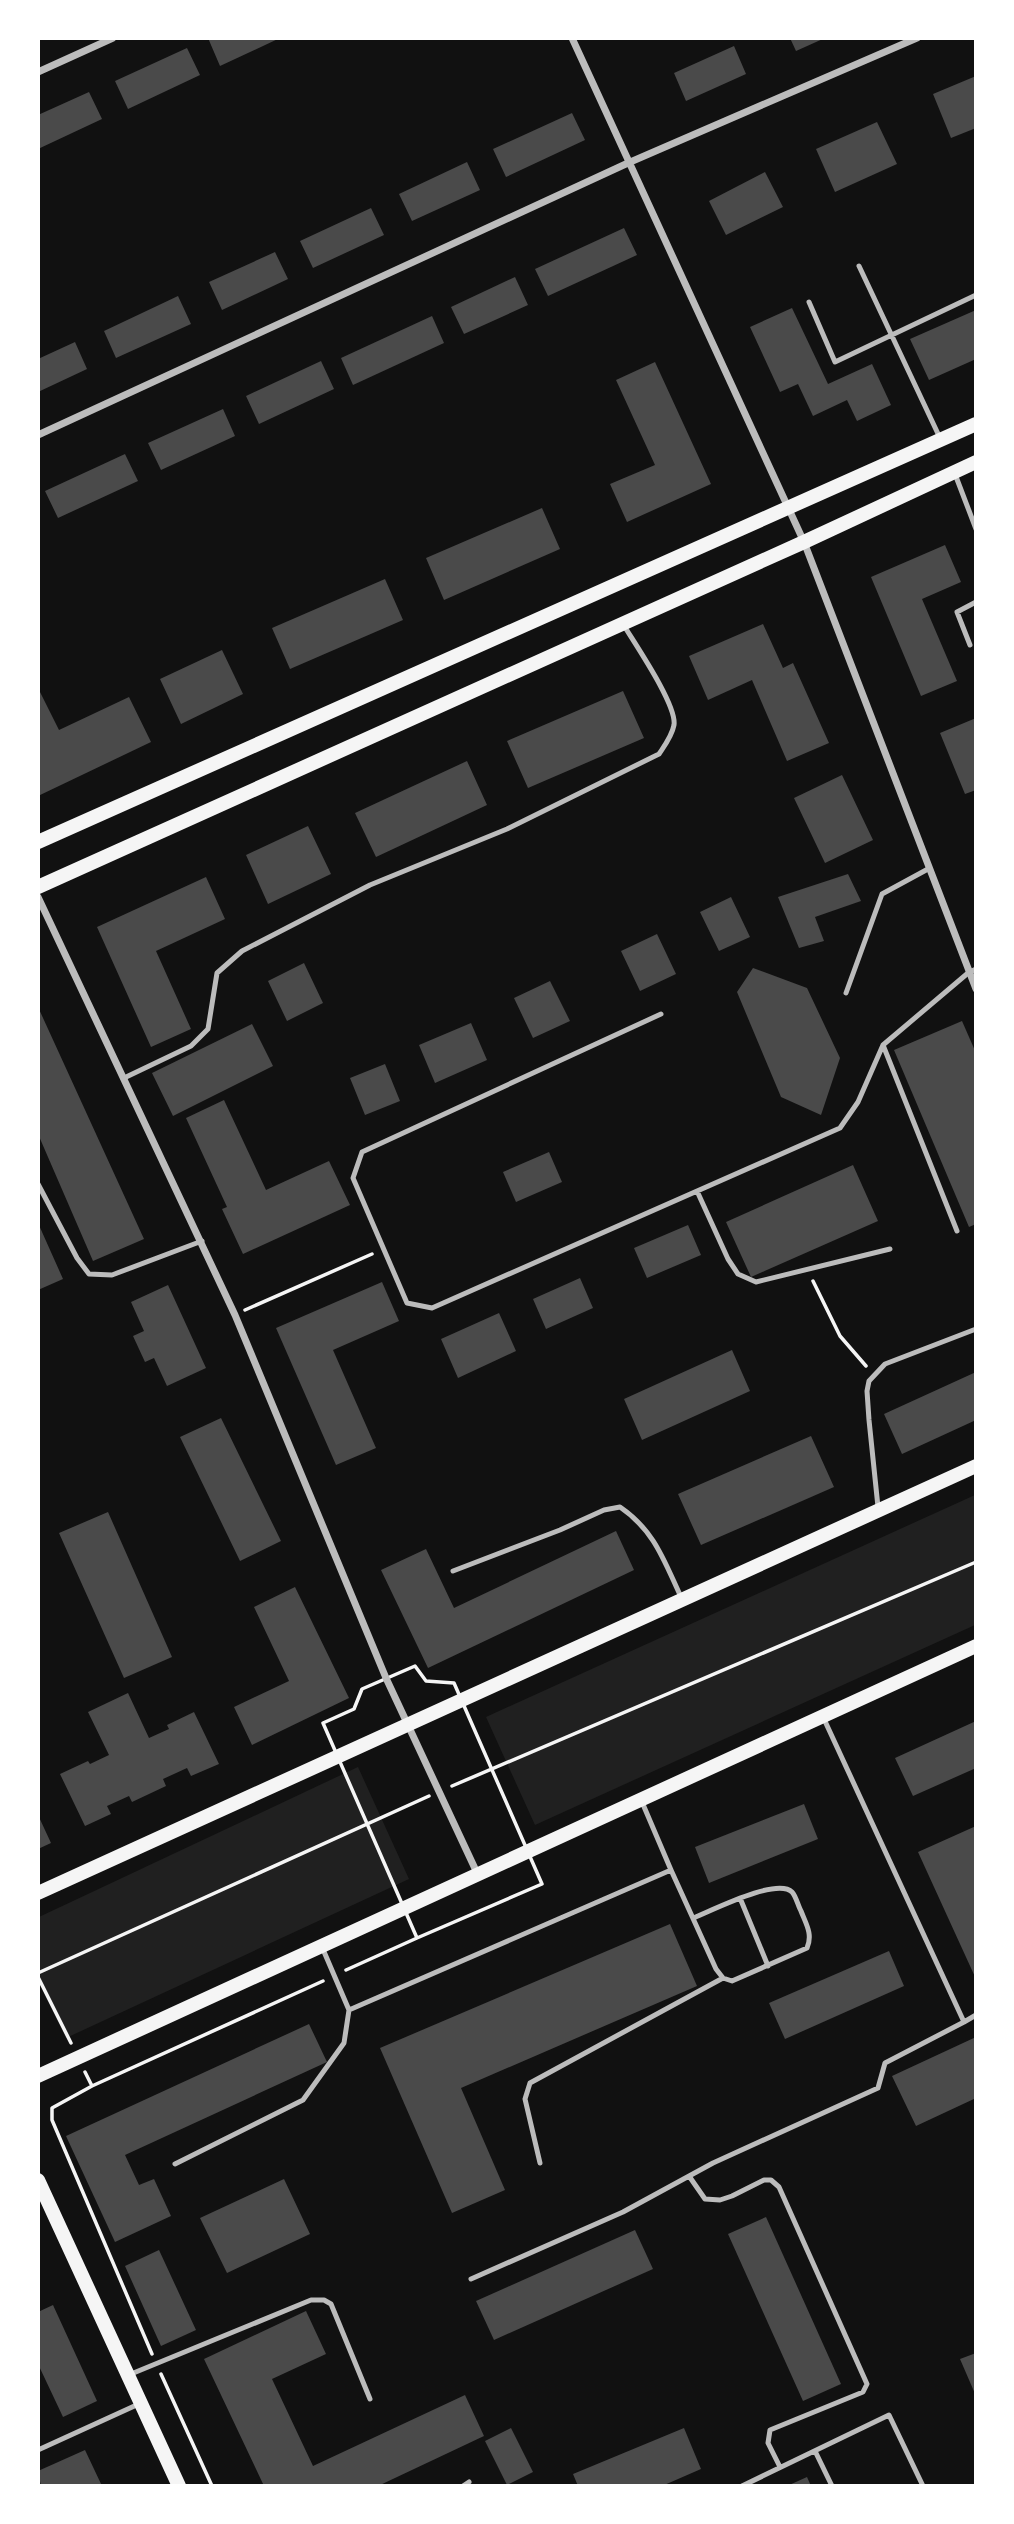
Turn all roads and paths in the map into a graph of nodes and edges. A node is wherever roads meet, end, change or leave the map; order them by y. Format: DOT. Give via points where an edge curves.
graph roads {
  1 [pos="113,38"];
  2 [pos="572,38"];
  3 [pos="917,38"];
  4 [pos="38,72"];
  5 [pos="628,163"];
  6 [pos="859,266"];
  7 [pos="975,295"];
  8 [pos="809,302"];
  9 [pos="890,334"];
  10 [pos="975,424"];
  11 [pos="38,435"];
  12 [pos="940,440"];
  13 [pos="975,462"];
  14 [pos="954,471"];
  15 [pos="788,507"];
  16 [pos="975,529"];
  17 [pos="804,542"];
  18 [pos="975,601"];
  19 [pos="623,624"];
  20 [pos="970,645"];
  21 [pos="38,842"];
  22 [pos="928,869"];
  23 [pos="38,887"];
  24 [pos="38,897"];
  25 [pos="972,971"];
  26 [pos="975,989"];
  27 [pos="846,993"];
  28 [pos="661,1014"];
  29 [pos="883,1045"];
  30 [pos="124,1079"];
  31 [pos="38,1184"];
  32 [pos="697,1191"];
  33 [pos="957,1231"];
  34 [pos="202,1241"];
  35 [pos="384,1249"];
  36 [pos="890,1249"];
  37 [pos="808,1270"];
  38 [pos="235,1315"];
  39 [pos="975,1329"];
  40 [pos="874,1376"];
  41 [pos="975,1466"];
  42 [pos="879,1510"];
  43 [pos="975,1562"];
  44 [pos="453,1571"];
  45 [pos="682,1600"];
  46 [pos="975,1646"];
  47 [pos="823,1716"];
  48 [pos="407,1724"];
  49 [pos="439,1791"];
  50 [pos="641,1800"];
  51 [pos="671,1870"];
  52 [pos="478,1875"];
  53 [pos="38,1893"];
  54 [pos="740,1898"];
  55 [pos="693,1918"];
  56 [pos="417,1938"];
  57 [pos="321,1947"];
  58 [pos="768,1966"];
  59 [pos="38,1975"];
  60 [pos="334,1976"];
  61 [pos="723,1978"];
  62 [pos="349,2010"];
  63 [pos="975,2015"];
  64 [pos="964,2022"];
  65 [pos="79,2059"];
  66 [pos="38,2076"];
  67 [pos="92,2086"];
  68 [pos="540,2163"];
  69 [pos="175,2164"];
  70 [pos="688,2176"];
  71 [pos="38,2180"];
  72 [pos="471,2279"];
  73 [pos="156,2364"];
  74 [pos="128,2375"];
  75 [pos="370,2399"];
  76 [pos="141,2403"];
  77 [pos="38,2450"];
  78 [pos="815,2451"];
  79 [pos="780,2467"];
  80 [pos="178,2486"];
  81 [pos="212,2486"];
  82 [pos="742,2486"];
  83 [pos="832,2486"];
  84 [pos="923,2486"];
  1 -- 4 [label="street"];
  2 -- 5 [label="street"];
  3 -- 5 [label="street"];
  5 -- 11 [label="street"];
  5 -- 15 [label="street"];
  6 -- 9 [label="lane"];
  7 -- 9 [label="lane"];
  8 -- 9 [label="lane" via="835,362"];
  9 -- 12 [label="lane"];
  10 -- 12 [label="main road"];
  12 -- 15 [label="main road"];
  13 -- 14 [label="main road"];
  14 -- 16 [label="lane"];
  14 -- 17 [label="main road"];
  15 -- 17 [label="street"];
  15 -- 21 [label="main road"];
  17 -- 19 [label="main road"];
  17 -- 22 [label="street"];
  18 -- 20 [label="lane" via="957,612"];
  19 -- 23 [label="main road"];
  19 -- 30 [label="lane" via="672,707 675,723 659,754 507,829 370,885 242,951 216,973 208,1029 191,1046"];
  22 -- 25 [label="street"];
  22 -- 27 [label="lane" via="882,894"];
  24 -- 30 [label="street"];
  25 -- 26 [label="street"];
  25 -- 29 [label="lane"];
  28 -- 35 [label="lane" via="362,1152 353,1178"];
  29 -- 32 [label="lane" via="858,1102 840,1128"];
  29 -- 33 [label="lane"];
  30 -- 34 [label="street"];
  31 -- 34 [label="lane" via="89,1274 113,1275"];
  32 -- 35 [label="lane" via="432,1308 407,1303"];
  32 -- 37 [label="lane" via="738,1274 756,1282"];
  34 -- 38 [label="street"];
  35 -- 38 [label="path"];
  36 -- 37 [label="lane"];
  37 -- 40 [label="path" via="841,1336"];
  38 -- 48 [label="street"];
  39 -- 40 [label="lane" via="885,1364"];
  40 -- 42 [label="lane" via="867,1391"];
  41 -- 42 [label="main road"];
  42 -- 45 [label="main road"];
  43 -- 49 [label="path"];
  44 -- 45 [label="lane" via="620,1507 652,1535"];
  45 -- 48 [label="main road"];
  46 -- 47 [label="main road"];
  47 -- 50 [label="main road"];
  47 -- 64 [label="lane"];
  48 -- 49 [label="street"];
  48 -- 53 [label="main road"];
  49 -- 52 [label="street"];
  49 -- 59 [label="path"];
  50 -- 51 [label="lane"];
  50 -- 52 [label="main road"];
  51 -- 55 [label="lane"];
  51 -- 62 [label="lane"];
  52 -- 57 [label="main road"];
  54 -- 55 [label="lane"];
  54 -- 58 [label="lane"];
  54 -- 58 [label="lane" via="784,1887 792,1892 809,1931 807,1948"];
  55 -- 61 [label="lane"];
  56 -- 60 [label="path"];
  57 -- 60 [label="lane"];
  57 -- 65 [label="main road"];
  58 -- 61 [label="lane" via="732,1981"];
  59 -- 65 [label="path"];
  60 -- 62 [label="lane"];
  60 -- 67 [label="path"];
  61 -- 68 [label="lane" via="530,2083 525,2099"];
  62 -- 69 [label="lane" via="344,2043 303,2100"];
  63 -- 64 [label="lane"];
  64 -- 70 [label="lane" via="885,2063 878,2088"];
  65 -- 66 [label="main road"];
  65 -- 67 [label="path"];
  67 -- 73 [label="path" via="52,2108 52,2120"];
  70 -- 72 [label="lane" via="623,2212"];
  70 -- 79 [label="lane" via="705,2199 720,2200 765,2180 779,2187 867,2384 863,2392 770,2430 768,2443"];
  71 -- 74 [label="main road"];
  73 -- 74 [label="lane"];
  73 -- 75 [label="lane" via="311,2300 324,2300 331,2304"];
  73 -- 81 [label="path"];
  74 -- 76 [label="main road"];
  76 -- 77 [label="lane"];
  76 -- 80 [label="main road"];
  78 -- 79 [label="lane"];
  78 -- 83 [label="lane"];
  78 -- 84 [label="lane" via="889,2415"];
  79 -- 82 [label="lane"];
}
